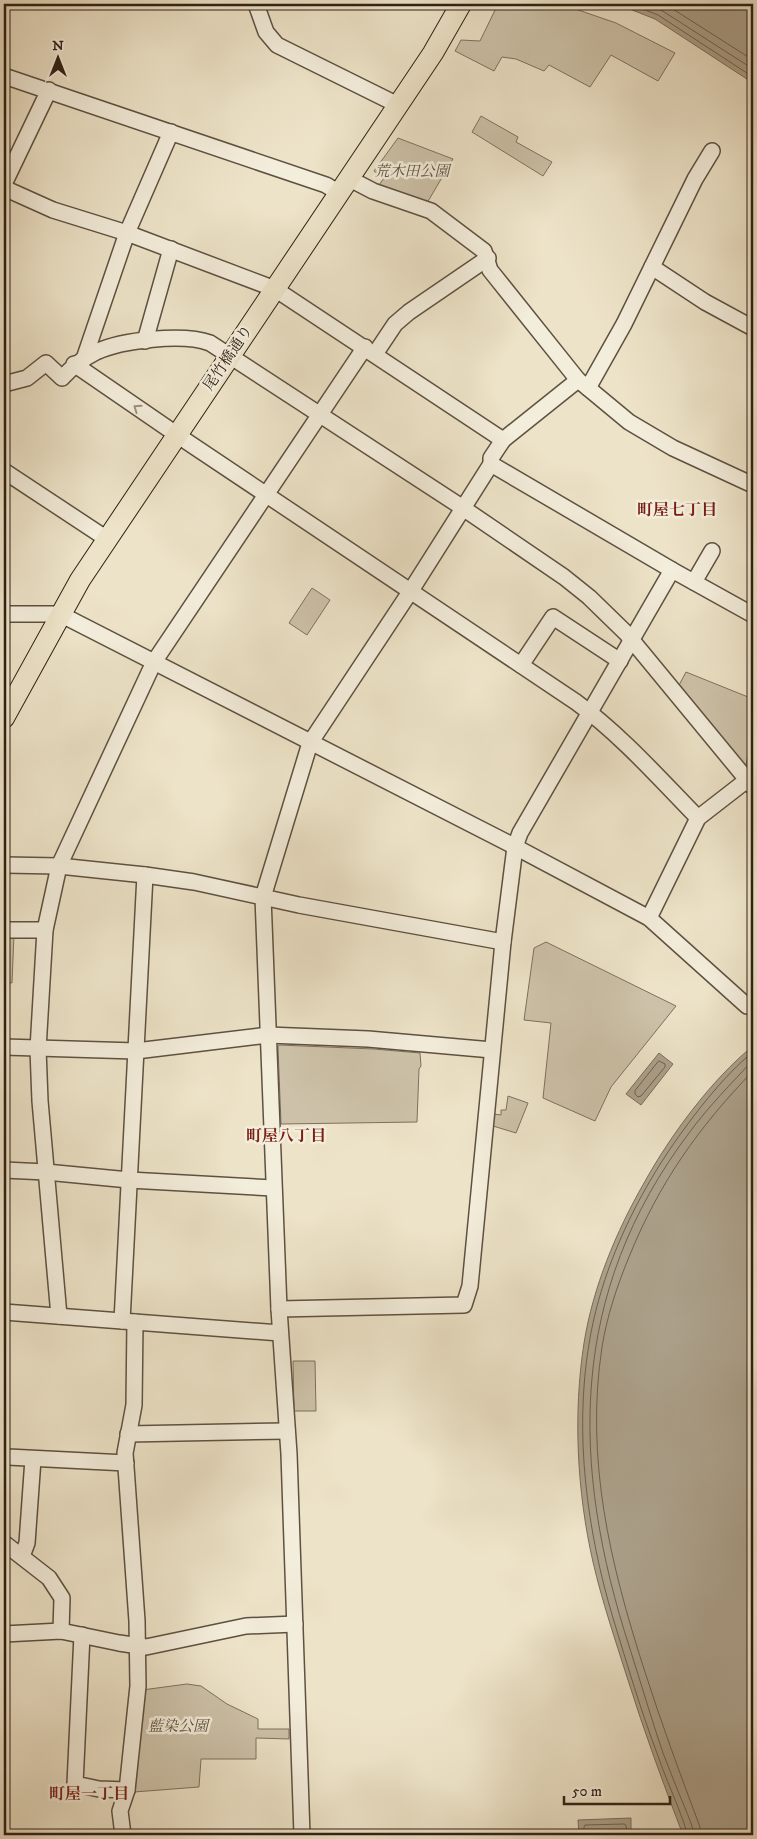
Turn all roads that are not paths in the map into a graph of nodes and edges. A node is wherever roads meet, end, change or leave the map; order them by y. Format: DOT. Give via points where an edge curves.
graph roads {
  1 [pos="256,4"];
  2 [pos="461,4"];
  3 [pos="4,76"];
  4 [pos="49,90"];
  5 [pos="398,105"];
  6 [pos="171,132"];
  7 [pos="712,151"];
  8 [pos="4,184"];
  9 [pos="344,185"];
  10 [pos="4,188"];
  11 [pos="127,233"];
  12 [pos="171,249"];
  13 [pos="488,258"];
  14 [pos="652,267"];
  15 [pos="275,289"];
  16 [pos="753,328"];
  17 [pos="145,341"];
  18 [pos="370,350"];
  19 [pos="230,356"];
  20 [pos="79,362"];
  21 [pos="4,384"];
  22 [pos="583,384"];
  23 [pos="320,413"];
  24 [pos="177,435"];
  25 [pos="503,440"];
  26 [pos="491,464"];
  27 [pos="4,471"];
  28 [pos="753,485"];
  29 [pos="265,494"];
  30 [pos="463,508"];
  31 [pos="107,539"];
  32 [pos="712,551"];
  33 [pos="672,570"];
  34 [pos="694,582"];
  35 [pos="410,592"];
  36 [pos="4,614"];
  37 [pos="60,614"];
  38 [pos="753,614"];
  39 [pos="631,640"];
  40 [pos="620,661"];
  41 [pos="154,662"];
  42 [pos="521,666"];
  43 [pos="590,712"];
  44 [pos="5,715"];
  45 [pos="310,743"];
  46 [pos="750,784"];
  47 [pos="698,818"];
  48 [pos="515,847"];
  49 [pos="4,865"];
  50 [pos="59,866"];
  51 [pos="145,875"];
  52 [pos="263,897"];
  53 [pos="649,918"];
  54 [pos="4,930"];
  55 [pos="45,930"];
  56 [pos="503,942"];
  57 [pos="746,1006"];
  58 [pos="268,1034"];
  59 [pos="4,1047"];
  60 [pos="38,1049"];
  61 [pos="492,1050"];
  62 [pos="136,1052"];
  63 [pos="4,1170"];
  64 [pos="46,1172"];
  65 [pos="129,1180"];
  66 [pos="273,1188"];
  67 [pos="279,1309"];
  68 [pos="4,1312"];
  69 [pos="60,1316"];
  70 [pos="128,1322"];
  71 [pos="280,1333"];
  72 [pos="287,1431"];
  73 [pos="128,1434"];
  74 [pos="4,1456"];
  75 [pos="33,1459"];
  76 [pos="126,1463"];
  77 [pos="4,1543"];
  78 [pos="22,1556"];
  79 [pos="295,1624"];
  80 [pos="61,1631"];
  81 [pos="4,1634"];
  82 [pos="82,1635"];
  83 [pos="138,1646"];
  84 [pos="127,1790"];
  85 [pos="123,1835"];
  86 [pos="302,1835"];
  1 -- 5 [label="street" via="266,32 277,45"];
  2 -- 5 [label="main road, 尾竹橋通り" via="433,54"];
  3 -- 4 [label="street"];
  4 -- 6 [label="street"];
  4 -- 8 [label="street"];
  5 -- 9 [label="main road, 尾竹橋通り"];
  6 -- 9 [label="street" via="326,185"];
  6 -- 11 [label="street"];
  7 -- 14 [label="street" via="695,178"];
  9 -- 13 [label="street" via="373,191 431,211 484,251"];
  9 -- 15 [label="main road, 尾竹橋通り"];
  10 -- 11 [label="street" via="53,210"];
  11 -- 12 [label="street"];
  11 -- 20 [label="street"];
  12 -- 15 [label="street"];
  12 -- 17 [label="street"];
  13 -- 18 [label="street" via="409,312"];
  13 -- 22 [label="street" via="490,270"];
  14 -- 16 [label="street" via="705,302"];
  14 -- 22 [label="street" via="624,324"];
  15 -- 18 [label="street"];
  15 -- 19 [label="main road, 尾竹橋通り"];
  17 -- 19 [label="street" via="202,340"];
  17 -- 20 [label="street" via="96,352"];
  18 -- 23 [label="street"];
  18 -- 25 [label="street"];
  19 -- 23 [label="street"];
  19 -- 24 [label="main road, 尾竹橋通り"];
  20 -- 21 [label="street" via="62,378 46,363 27,378"];
  24 -- 20 [label="street, one-way"];
  22 -- 25 [label="street"];
  22 -- 28 [label="street" via="630,422 673,448"];
  23 -- 29 [label="street"];
  23 -- 30 [label="street"];
  24 -- 29 [label="street"];
  24 -- 31 [label="main road, 尾竹橋通り"];
  25 -- 26 [label="street" via="491,458"];
  26 -- 30 [label="street"];
  26 -- 33 [label="street"];
  27 -- 31 [label="street"];
  29 -- 35 [label="street"];
  29 -- 41 [label="street"];
  30 -- 35 [label="street"];
  30 -- 39 [label="street" via="570,582"];
  31 -- 37 [label="main road, 尾竹橋通り"];
  32 -- 34 [label="street"];
  33 -- 34 [label="street"];
  33 -- 39 [label="street"];
  34 -- 38 [label="street"];
  35 -- 42 [label="street"];
  35 -- 45 [label="street"];
  36 -- 37 [label="street"];
  37 -- 41 [label="street"];
  37 -- 44 [label="main road, 尾竹橋通り"];
  39 -- 40 [label="street"];
  39 -- 46 [label="street"];
  40 -- 42 [label="street" via="553,617"];
  40 -- 43 [label="street"];
  41 -- 45 [label="street"];
  41 -- 50 [label="street"];
  42 -- 43 [label="street"];
  43 -- 47 [label="street" via="652,769"];
  43 -- 48 [label="street"];
  45 -- 48 [label="street"];
  45 -- 52 [label="street"];
  46 -- 47 [label="street"];
  47 -- 53 [label="street"];
  48 -- 53 [label="street"];
  48 -- 56 [label="street"];
  49 -- 50 [label="street"];
  50 -- 51 [label="street"];
  50 -- 55 [label="street"];
  51 -- 52 [label="street"];
  51 -- 62 [label="street"];
  52 -- 56 [label="street"];
  52 -- 58 [label="street"];
  53 -- 57 [label="street"];
  54 -- 55 [label="street"];
  55 -- 60 [label="street"];
  56 -- 61 [label="street"];
  58 -- 61 [label="street"];
  58 -- 62 [label="street"];
  58 -- 66 [label="street"];
  59 -- 60 [label="street"];
  60 -- 62 [label="street"];
  60 -- 64 [label="street"];
  61 -- 67 [label="street" via="470,1286 464,1305"];
  62 -- 65 [label="street"];
  63 -- 64 [label="street"];
  64 -- 65 [label="street"];
  64 -- 69 [label="street"];
  65 -- 66 [label="street"];
  65 -- 70 [label="street"];
  66 -- 67 [label="street"];
  67 -- 71 [label="street"];
  68 -- 69 [label="street"];
  69 -- 70 [label="street"];
  70 -- 71 [label="street"];
  70 -- 73 [label="street" via="134,1405"];
  71 -- 72 [label="street"];
  72 -- 73 [label="street"];
  72 -- 79 [label="street"];
  73 -- 76 [label="street"];
  74 -- 75 [label="street"];
  75 -- 76 [label="street"];
  75 -- 78 [label="street" via="27,1543"];
  76 -- 83 [label="street"];
  77 -- 78 [label="street"];
  78 -- 80 [label="street" via="49,1578 62,1598"];
  79 -- 83 [label="street" via="246,1626"];
  79 -- 86 [label="street"];
  80 -- 81 [label="street"];
  80 -- 82 [label="street"];
  82 -- 83 [label="street"];
  82 -- 84 [label="street" via="74,1784"];
  83 -- 84 [label="street" via="138,1686"];
  84 -- 85 [label="street" via="120,1812"];
}
